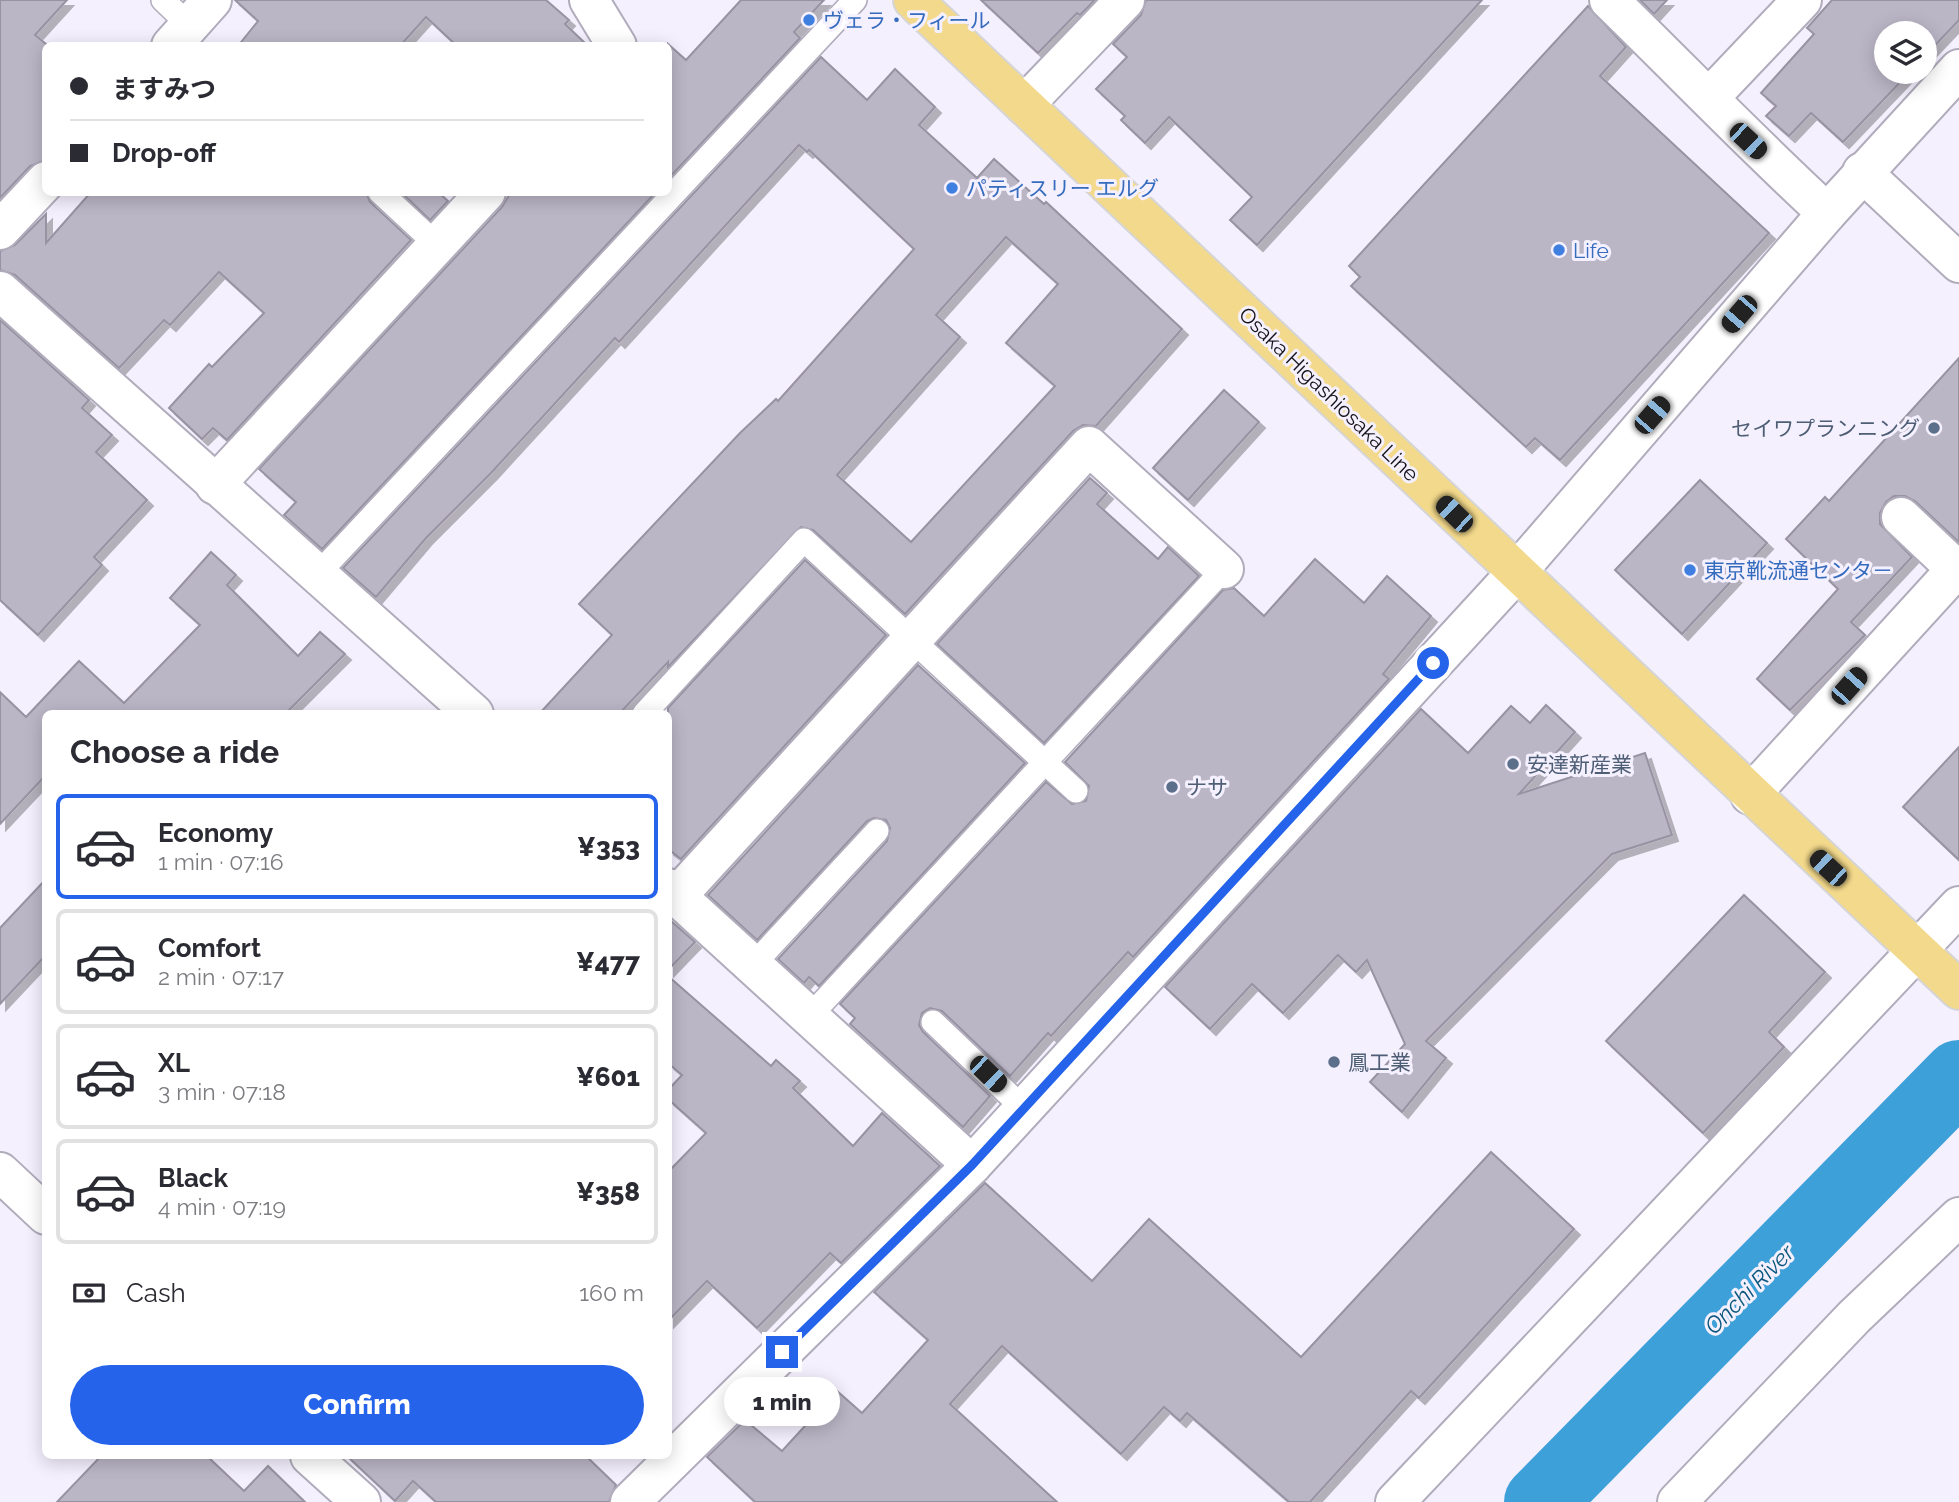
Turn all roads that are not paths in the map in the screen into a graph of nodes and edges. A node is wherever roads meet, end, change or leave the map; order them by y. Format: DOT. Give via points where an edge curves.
graph roads {
  1 [pos="589,0"];
  2 [pos="855,0"];
  3 [pos="913,0"];
  4 [pos="1125,0"];
  5 [pos="1609,0"];
  6 [pos="1802,0"];
  7 [pos="615,42"];
  8 [pos="1959,69"];
  9 [pos="1709,98"];
  10 [pos="1024,105"];
  11 [pos="1862,172"];
  12 [pos="42,185"];
  13 [pos="384,196"];
  14 [pos="482,196"];
  15 [pos="672,196"];
  16 [pos="672,196"];
  17 [pos="1827,213"];
  18 [pos="0,230"];
  19 [pos="437,245"];
  20 [pos="1959,264"];
  21 [pos="0,291"];
  22 [pos="215,485"];
  23 [pos="1901,517"];
  24 [pos="1957,567"];
  25 [pos="1224,569"];
  26 [pos="1516,573"];
  27 [pos="317,575"];
  28 [pos="913,638"];
  29 [pos="469,710"];
  30 [pos="648,710"];
  31 [pos="1045,762"];
  32 [pos="1076,791"];
  33 [pos="1750,795"];
  34 [pos="877,831"];
  35 [pos="673,892"];
  36 [pos="1959,906"];
  37 [pos="1922,956"];
  38 [pos="753,965"];
  39 [pos="1959,990"];
  40 [pos="809,1017"];
  41 [pos="933,1022"];
  42 [pos="1024,1109"];
  43 [pos="972,1165"];
  44 [pos="0,1172"];
  45 [pos="42,1211"];
  46 [pos="1959,1217"];
  47 [pos="313,1459"];
  48 [pos="361,1502"];
  49 [pos="630,1502"];
  50 [pos="1395,1502"];
  51 [pos="1677,1502"];
  1 -- 7 [label="street"];
  2 -- 16 [label="lane"];
  3 -- 10 [label="main road, Osaka Higashiosaka Line"];
  4 -- 10 [label="street"];
  5 -- 9 [label="street"];
  6 -- 9 [label="street"];
  8 -- 11 [label="street"];
  9 -- 17 [label="street" via="1748,141"];
  10 -- 26 [label="main road, Osaka Higashiosaka Line"];
  11 -- 17 [label="street"];
  11 -- 20 [label="street"];
  12 -- 18 [label="street"];
  13 -- 19 [label="lane"];
  14 -- 19 [label="street"];
  15 -- 27 [label="lane"];
  17 -- 26 [label="street"];
  19 -- 22 [label="street"];
  21 -- 22 [label="street"];
  22 -- 27 [label="street"];
  23 -- 24 [label="street"];
  24 -- 33 [label="street"];
  25 -- 28 [label="street" via="1089,446"];
  25 -- 31 [label="lane"];
  26 -- 33 [label="main road, Osaka Higashiosaka Line"];
  26 -- 42 [label="street"];
  27 -- 29 [label="street"];
  28 -- 30 [label="lane" via="803,540"];
  28 -- 31 [label="lane"];
  28 -- 35 [label="street"];
  31 -- 32 [label="lane"];
  31 -- 40 [label="lane"];
  33 -- 37 [label="main road, Osaka Higashiosaka Line"];
  34 -- 38 [label="lane"];
  35 -- 38 [label="street"];
  36 -- 37 [label="street"];
  37 -- 39 [label="main road, Osaka Higashiosaka Line"];
  37 -- 50 [label="street"];
  38 -- 40 [label="street"];
  40 -- 43 [label="street"];
  41 -- 42 [label="lane"];
  42 -- 43 [label="street"];
  43 -- 49 [label="street"];
  44 -- 45 [label="street"];
  46 -- 51 [label="street" via="1854,1317"];
  47 -- 48 [label="street"];
}
